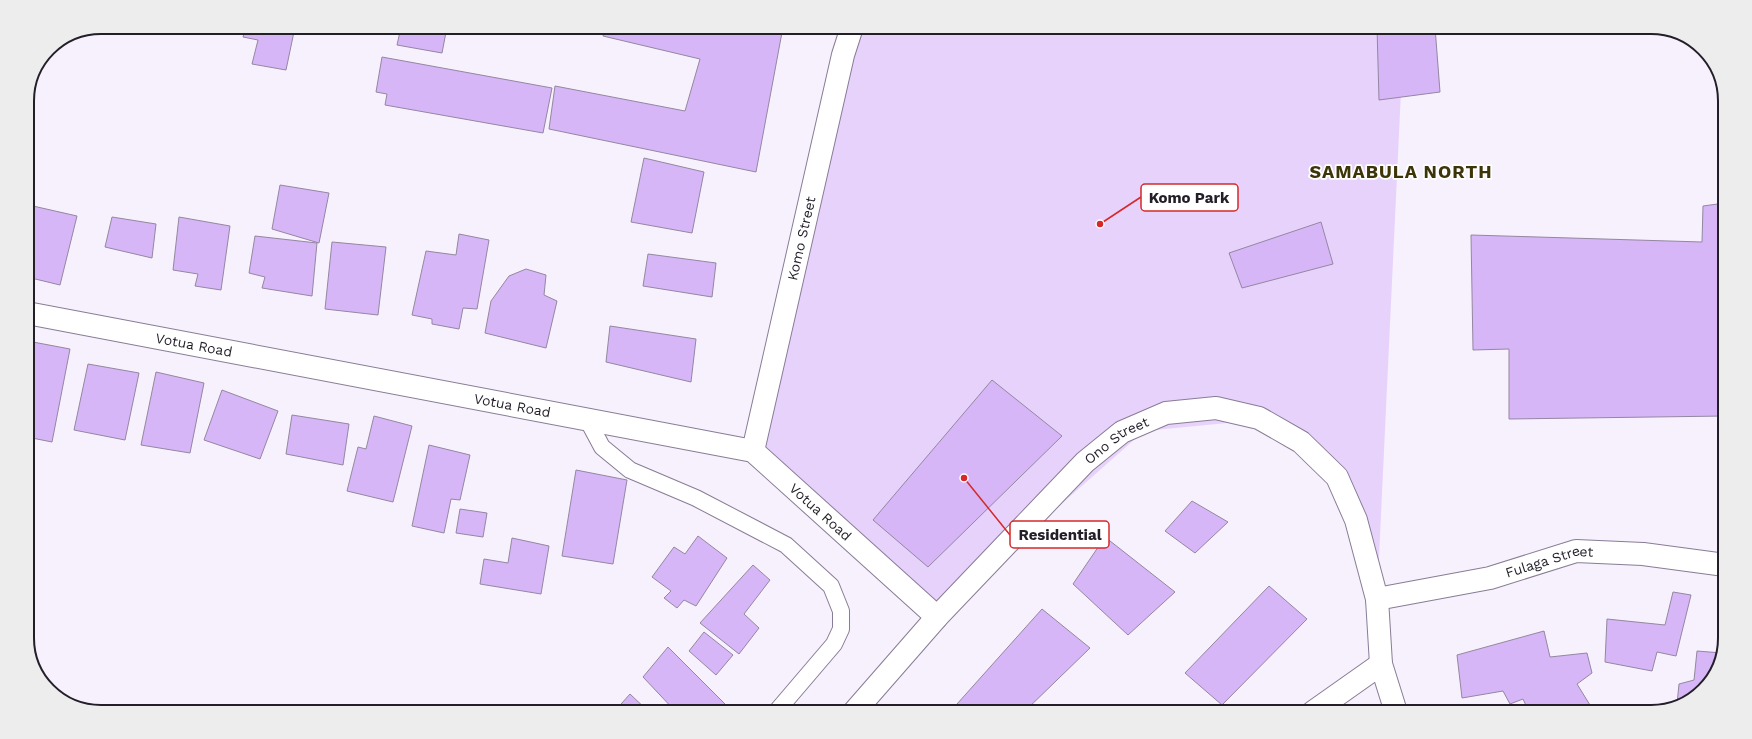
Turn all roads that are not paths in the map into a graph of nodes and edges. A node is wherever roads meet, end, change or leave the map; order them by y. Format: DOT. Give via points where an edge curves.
graph roads {
  1 [pos="850,34"];
  2 [pos="34,315"];
  3 [pos="587,419"];
  4 [pos="753,450"];
  5 [pos="1718,564"];
  6 [pos="1377,599"];
  7 [pos="937,618"];
  8 [pos="1381,664"];
  9 [pos="782,705"];
  10 [pos="860,705"];
  11 [pos="1323,705"];
  12 [pos="1394,705"];
  1 -- 4 [label="street, Komo Street"];
  2 -- 3 [label="street, Votua Road"];
  3 -- 4 [label="street, Votua Road"];
  3 -- 9 [label="lane" via="602,447 630,470 696,498 786,545 831,586 841,611 841,629 834,644"];
  4 -- 7 [label="street, Votua Road"];
  5 -- 6 [label="street, Fulaga Street" via="1643,554 1576,551 1490,578"];
  6 -- 7 [label="street, Ono Street" via="1356,520 1337,477 1301,442 1259,418 1216,408 1166,413 1122,432 1085,462"];
  6 -- 8 [label="street, Ono Street"];
  7 -- 10 [label="street, Ono Street"];
  8 -- 11 [label="street"];
  8 -- 12 [label="street, Ono Street"];
}
